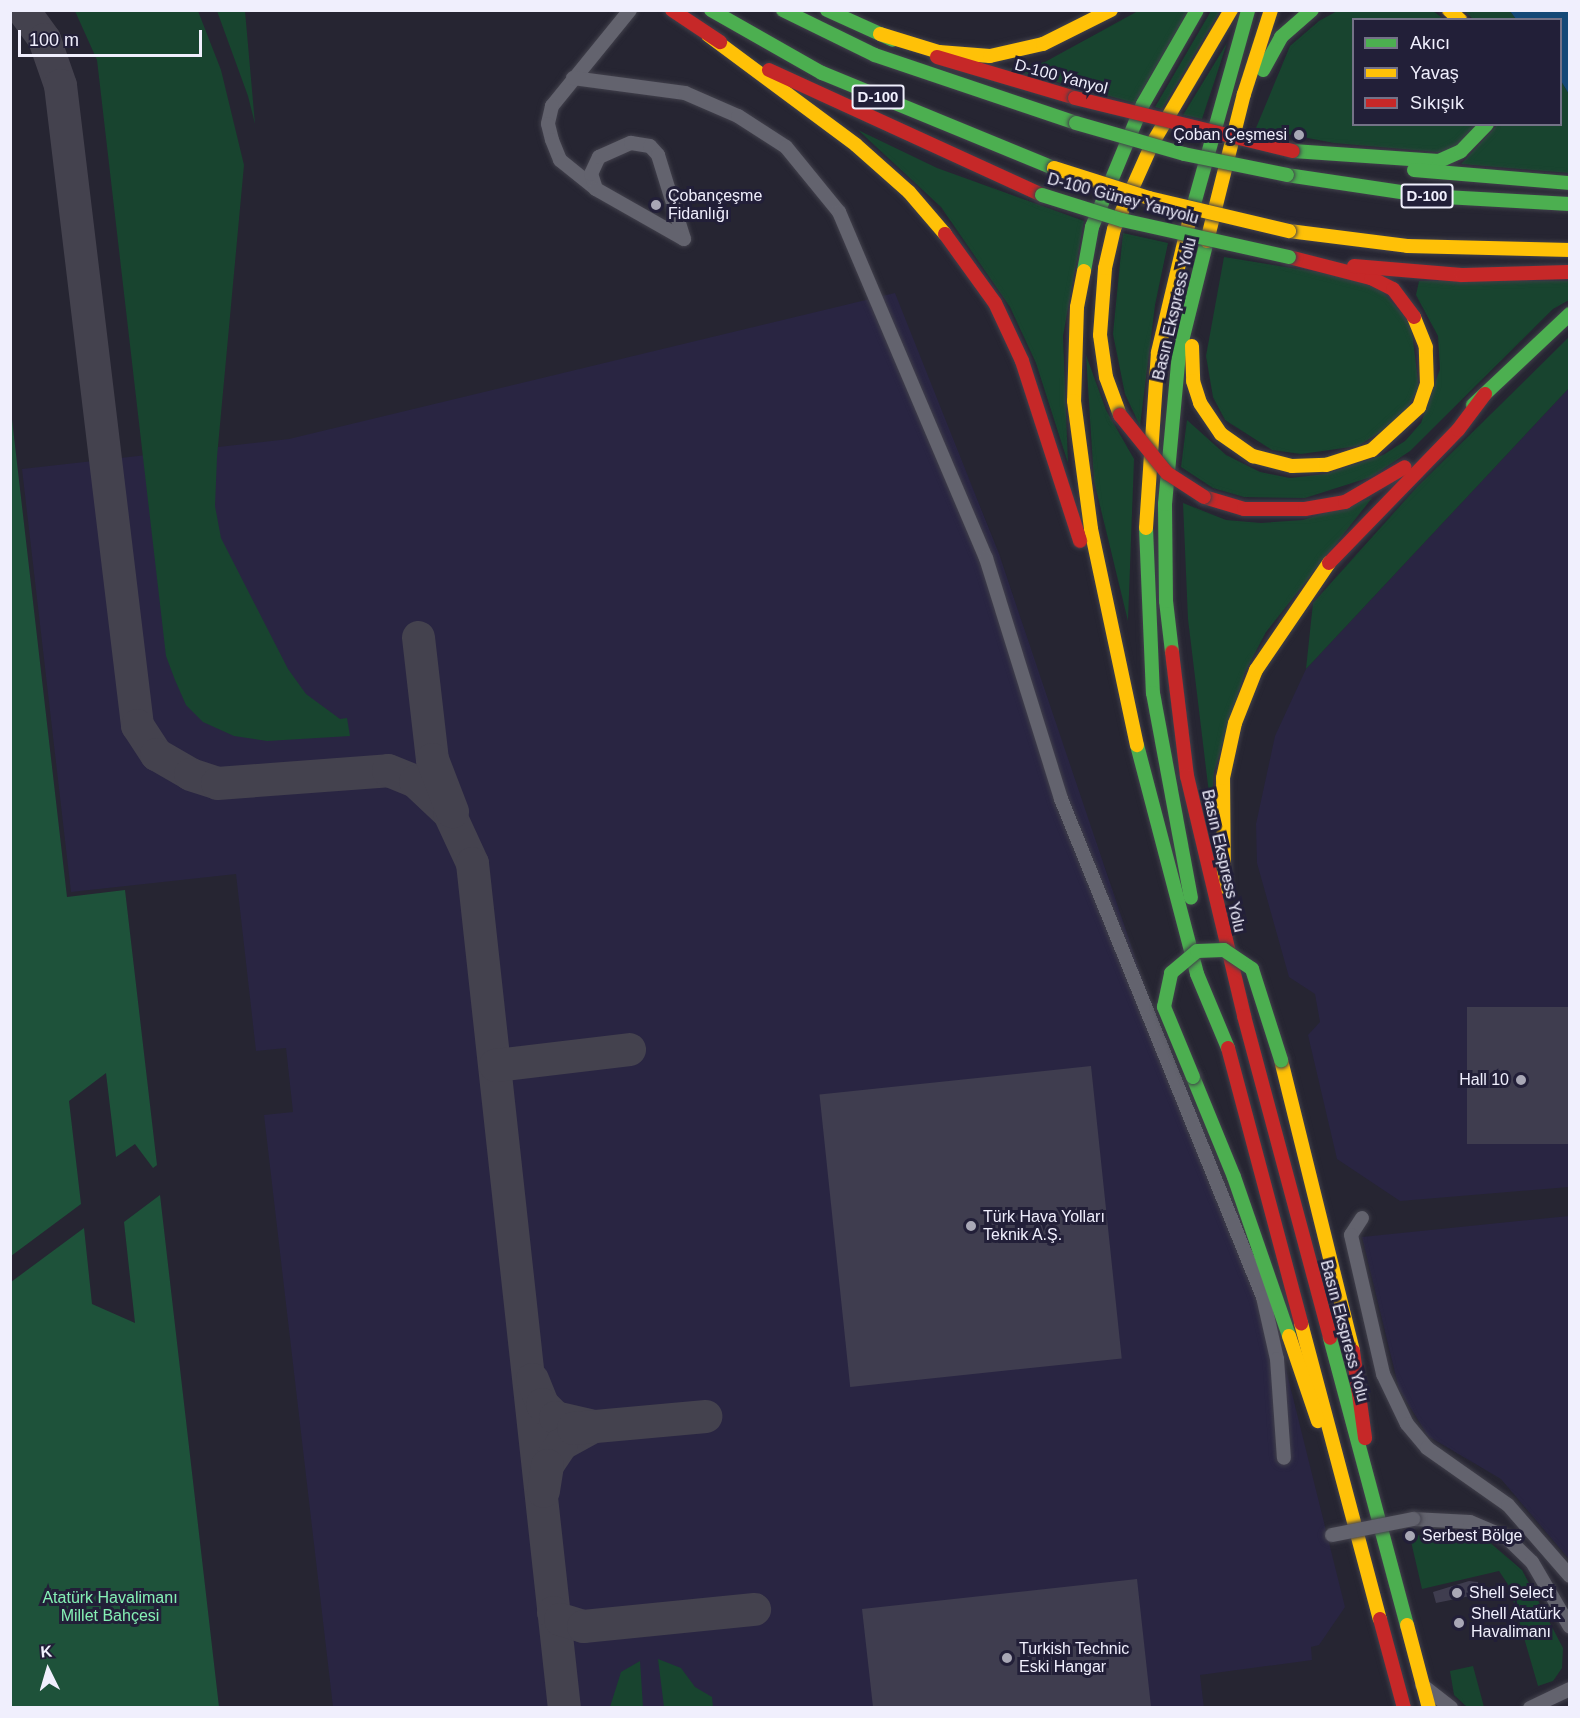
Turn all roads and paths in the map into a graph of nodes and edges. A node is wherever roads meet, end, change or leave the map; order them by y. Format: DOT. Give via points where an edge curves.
graph roads {
  1 [pos="630,10"];
  2 [pos="672,10"];
  3 [pos="711,10"];
  4 [pos="783,10"];
  5 [pos="827,10"];
  6 [pos="1112,10"];
  7 [pos="1197,10"];
  8 [pos="1231,10"];
  9 [pos="1248,10"];
  10 [pos="1271,10"];
  11 [pos="1312,10"];
  12 [pos="880,34"];
  13 [pos="708,35"];
  14 [pos="573,78"];
  15 [pos="1237,126"];
  16 [pos="1485,126"];
  17 [pos="1293,151"];
  18 [pos="1569,183"];
  19 [pos="596,189"];
  20 [pos="1569,204"];
  21 [pos="1569,250"];
  22 [pos="1289,257"];
  23 [pos="1202,264"];
  24 [pos="1569,272"];
  25 [pos="1569,314"];
  26 [pos="1485,394"];
  27 [pos="1114,639"];
  28 [pos="1244,1016"];
  29 [pos="1228,1048"];
  30 [pos="1362,1218"];
  31 [pos="1332,1439"];
  32 [pos="1284,1458"];
  33 [pos="1368,1483"];
  34 [pos="1332,1535"];
  35 [pos="1569,1576"];
  36 [pos="1569,1627"];
  37 [pos="1422,1686"];
  38 [pos="1569,1689"];
  39 [pos="1404,1707"];
  40 [pos="1429,1707"];
  41 [pos="1451,1707"];
  42 [pos="1530,1707"];
  1 -- 14 [label="street"];
  2 -- 13 [label="main road, D-100 Güney Yanyolu"];
  3 -- 21 [label="main road, D-100, bridge" via="822,73 1053,168 1169,204 1289,231 1407,246"];
  4 -- 20 [label="main road, D-100, bridge" via="875,55 1076,123 1184,154 1287,175 1439,197"];
  5 -- 12 [label="main road, D-100 Yanyol"];
  6 -- 12 [label="main road" via="1042,44 990,56 939,52"];
  7 -- 27 [label="main road" via="1143,104 1101,199 1084,252 1073,364 1077,441"];
  8 -- 26 [label="main road, bridge" via="1152,144 1114,229 1105,268 1100,335 1106,377 1120,415 1167,473 1204,497 1244,509 1276,512 1345,502 1398,473"];
  9 -- 29 [label="main road, Basın Ekspress Yolu" via="1197,183 1166,313 1154,391 1144,524 1160,743"];
  10 -- 15 [label="main road, Basın Ekspress Yolu"];
  11 -- 15 [label="main road" via="1270,52"];
  12 -- 17 [label="main road, D-100 Yanyol, bridge" via="973,70"];
  13 -- 22 [label="main road, D-100 Güney Yanyolu, bridge" via="797,84 1042,195 1122,219"];
  13 -- 27 [label="main road" via="856,145 909,192 995,303 1023,361 1093,590"];
  14 -- 19 [label="street" via="552,106 550,132 560,160"];
  14 -- 32 [label="street" via="685,93 738,116 786,147 839,212 986,558 1061,799 1263,1297 1277,1359"];
  15 -- 23 [label="main road, Basın Ekspress Yolu"];
  16 -- 17 [label="main road" via="1461,151 1439,161"];
  17 -- 18 [label="main road" via="1431,172"];
  19 -- 19 [label="street" via="591,174 599,157 631,143 650,146 658,155 684,239"];
  22 -- 23 [label="main road" via="1371,278 1393,289 1421,328 1428,367 1419,407 1388,440 1351,459 1306,466 1274,463 1237,446 1209,420 1195,392 1191,369"];
  22 -- 24 [label="main road, D-100 Güney Yanyolu" via="1426,273"];
  23 -- 28 [label="main road, Basın Ekspress Yolu" via="1173,390 1165,504 1166,601 1187,776 1211,893"];
  25 -- 26 [label="main road"];
  26 -- 28 [label="main road" via="1458,430 1315,578 1270,643 1245,695 1228,750 1220,812 1223,880"];
  27 -- 29 [label="main road" via="1172,886 1210,1014"];
  28 -- 33 [label="main road, Basın Ekspress Yolu"];
  29 -- 31 [label="main road, Basın Ekspress Yolu"];
  30 -- 35 [label="street" via="1351,1235 1383,1374 1407,1424 1427,1448 1508,1505"];
  31 -- 33 [label="main road, bridge" via="1306,1395 1238,1187 1165,999 1171,972 1197,951 1224,950 1252,969 1281,1060 1355,1354"];
  31 -- 39 [label="main road, Basın Ekspress Yolu"];
  33 -- 37 [label="main road, Basın Ekspress Yolu"];
  34 -- 36 [label="street, bridge" via="1413,1520 1470,1522 1506,1537 1532,1562"];
  37 -- 40 [label="main road, Basın Ekspress Yolu"];
  37 -- 41 [label="street"];
  38 -- 42 [label="street"];
}
